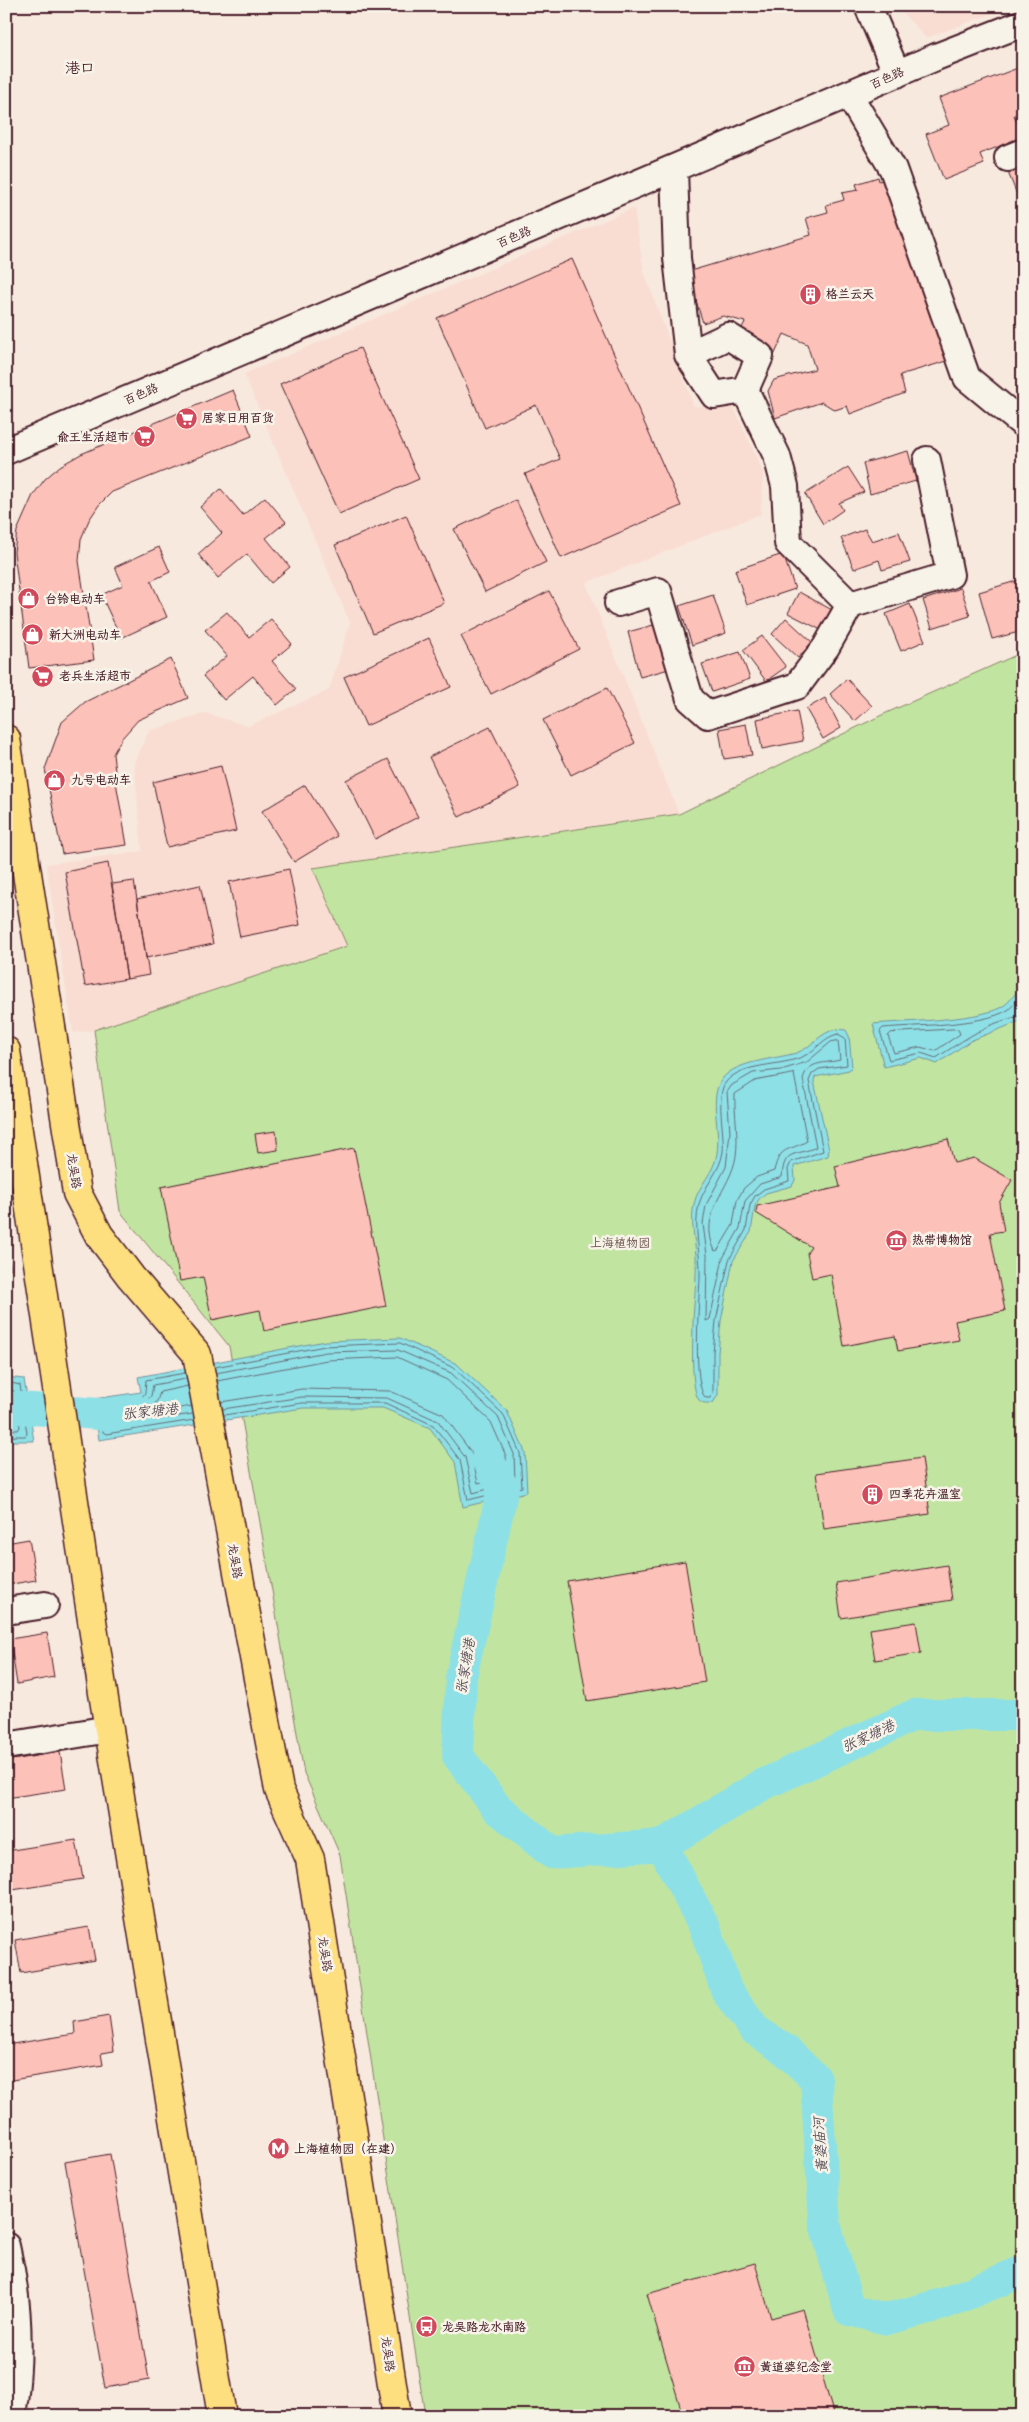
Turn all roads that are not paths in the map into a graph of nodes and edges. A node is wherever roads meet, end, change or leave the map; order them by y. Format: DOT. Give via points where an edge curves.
graph roads {
  1 [pos="868,6"];
  2 [pos="1023,24"];
  3 [pos="898,74"];
  4 [pos="849,95"];
  5 [pos="674,170"];
  6 [pos="688,355"];
  7 [pos="745,390"];
  8 [pos="1023,424"];
  9 [pos="6,450"];
  10 [pos="927,460"];
  11 [pos="618,603"];
  12 [pos="850,605"];
  13 [pos="6,739"];
  14 [pos="7,1059"];
  15 [pos="45,1605"];
  16 [pos="6,1611"];
  17 [pos="109,1729"];
  18 [pos="6,1746"];
  19 [pos="6,2246"];
  20 [pos="12,2416"];
  21 [pos="222,2416"];
  22 [pos="397,2416"];
  1 -- 3 [label="street"];
  2 -- 3 [label="street, 百色路"];
  3 -- 4 [label="street, 百色路"];
  4 -- 5 [label="street, 百色路"];
  4 -- 8 [label="street" via="893,169 967,378"];
  5 -- 6 [label="street" via="677,258"];
  5 -- 9 [label="street, 百色路"];
  6 -- 7 [label="street" via="714,396"];
  6 -- 7 [label="street" via="728,336 760,356"];
  7 -- 12 [label="street" via="777,456 785,486 788,543"];
  10 -- 12 [label="street" via="950,575"];
  11 -- 12 [label="street" via="658,591 690,699 708,715 797,686 826,648"];
  13 -- 22 [label="main road, 龙吴路" via="77,1193 99,1236 197,1354 279,1790 310,1858"];
  14 -- 17 [label="main road"];
  15 -- 16 [label="street"];
  17 -- 18 [label="street"];
  17 -- 21 [label="main road"];
  19 -- 20 [label="street" via="18,2320 19,2359"];
}
